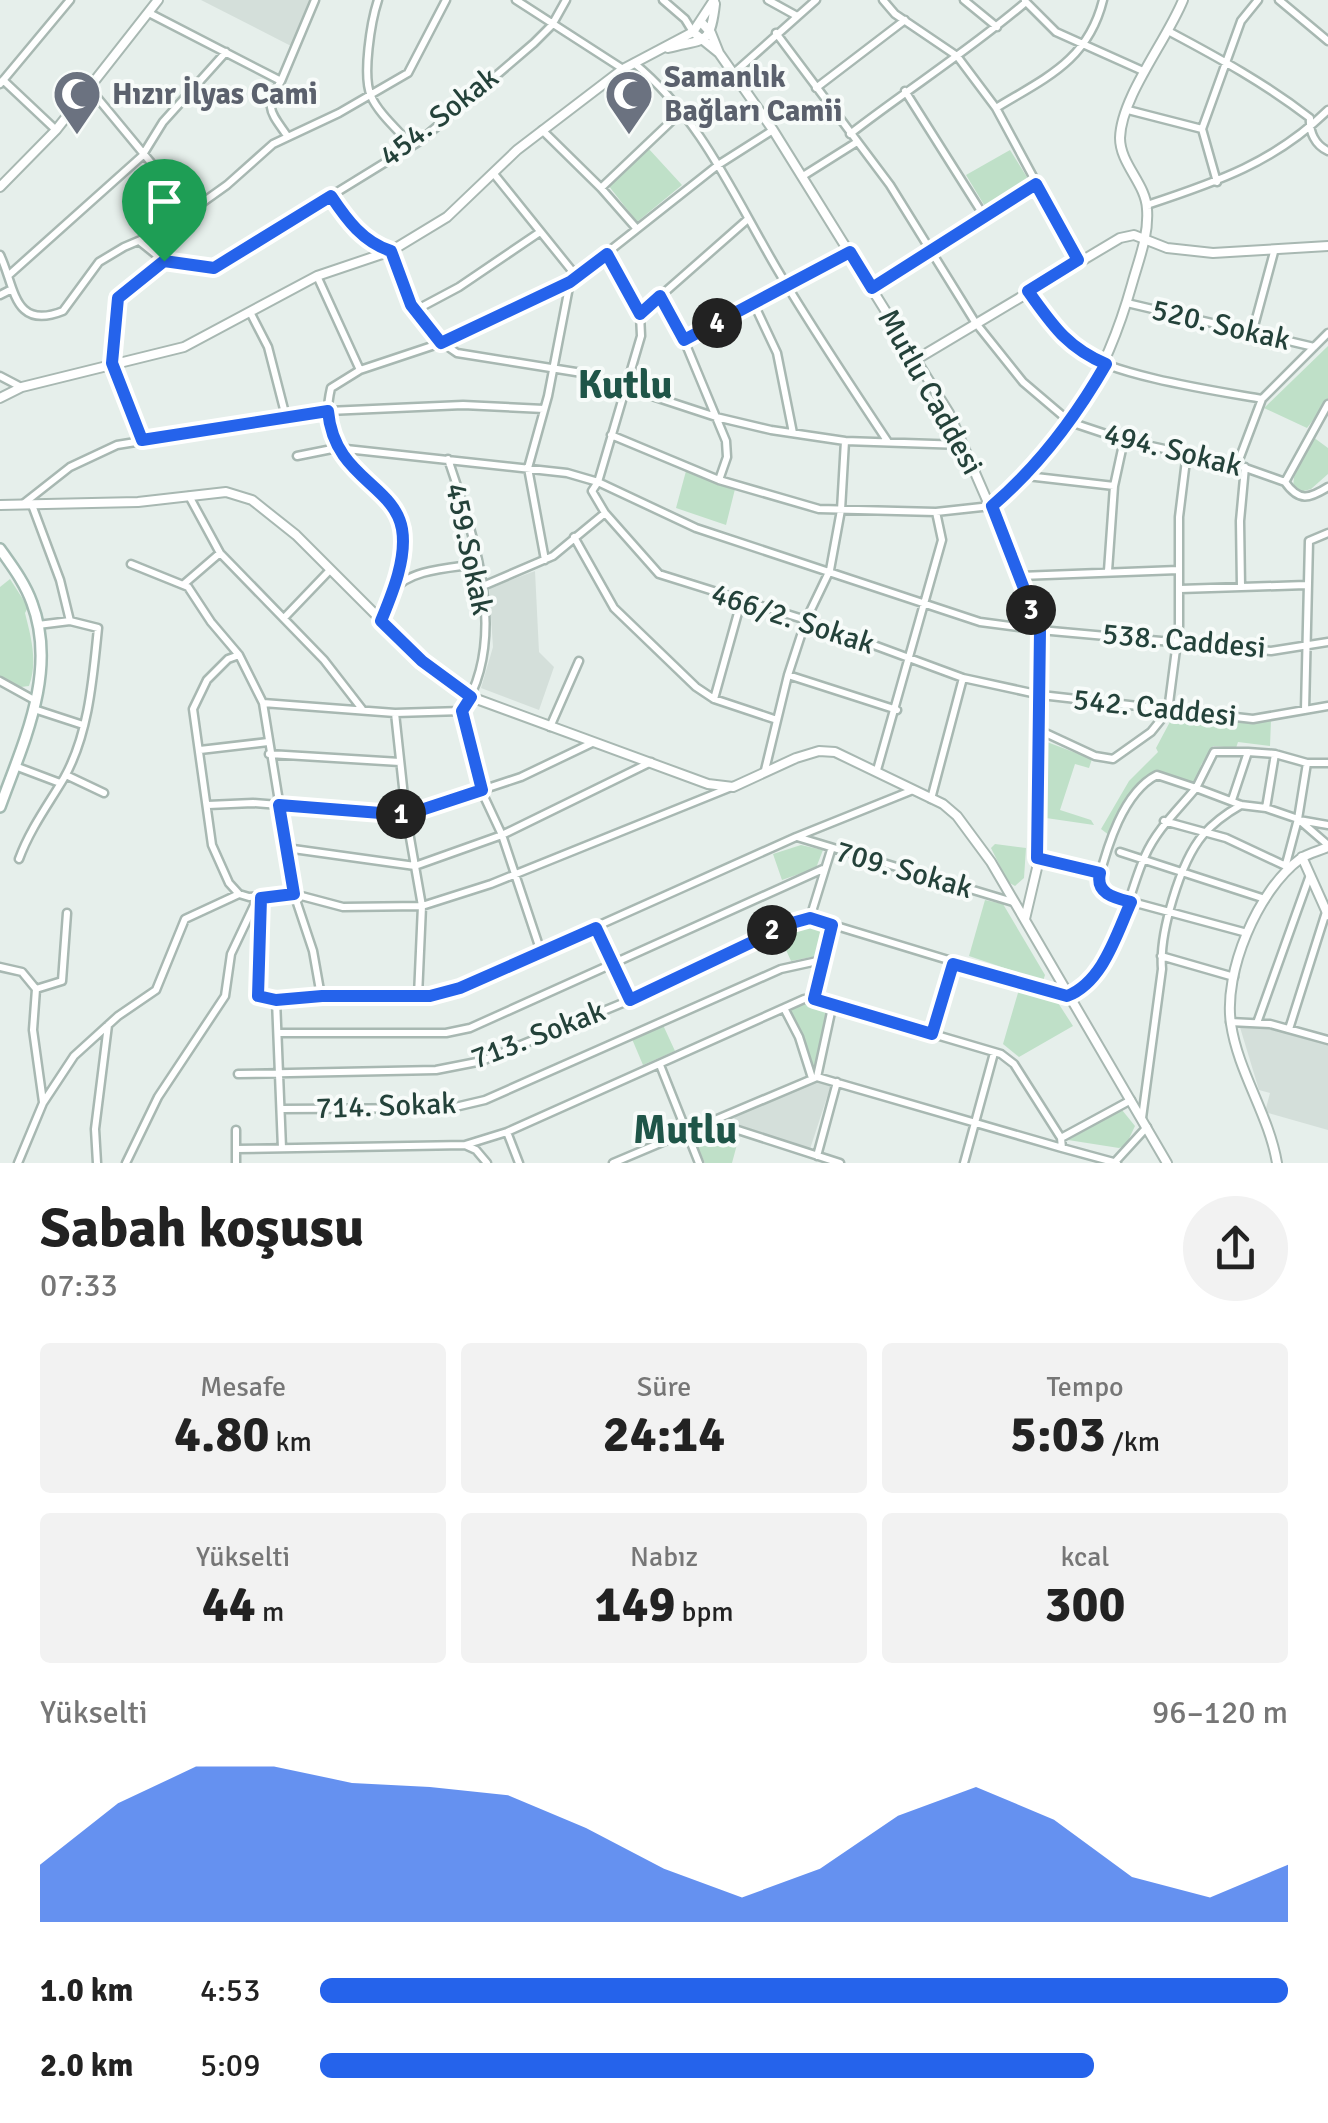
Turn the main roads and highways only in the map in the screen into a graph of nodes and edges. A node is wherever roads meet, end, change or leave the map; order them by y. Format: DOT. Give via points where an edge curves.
graph roads {
  1 [pos="0,549"];
  2 [pos="0,807"];
  1 -- 2 [label="main road" via="38,625 41,672"];
}
